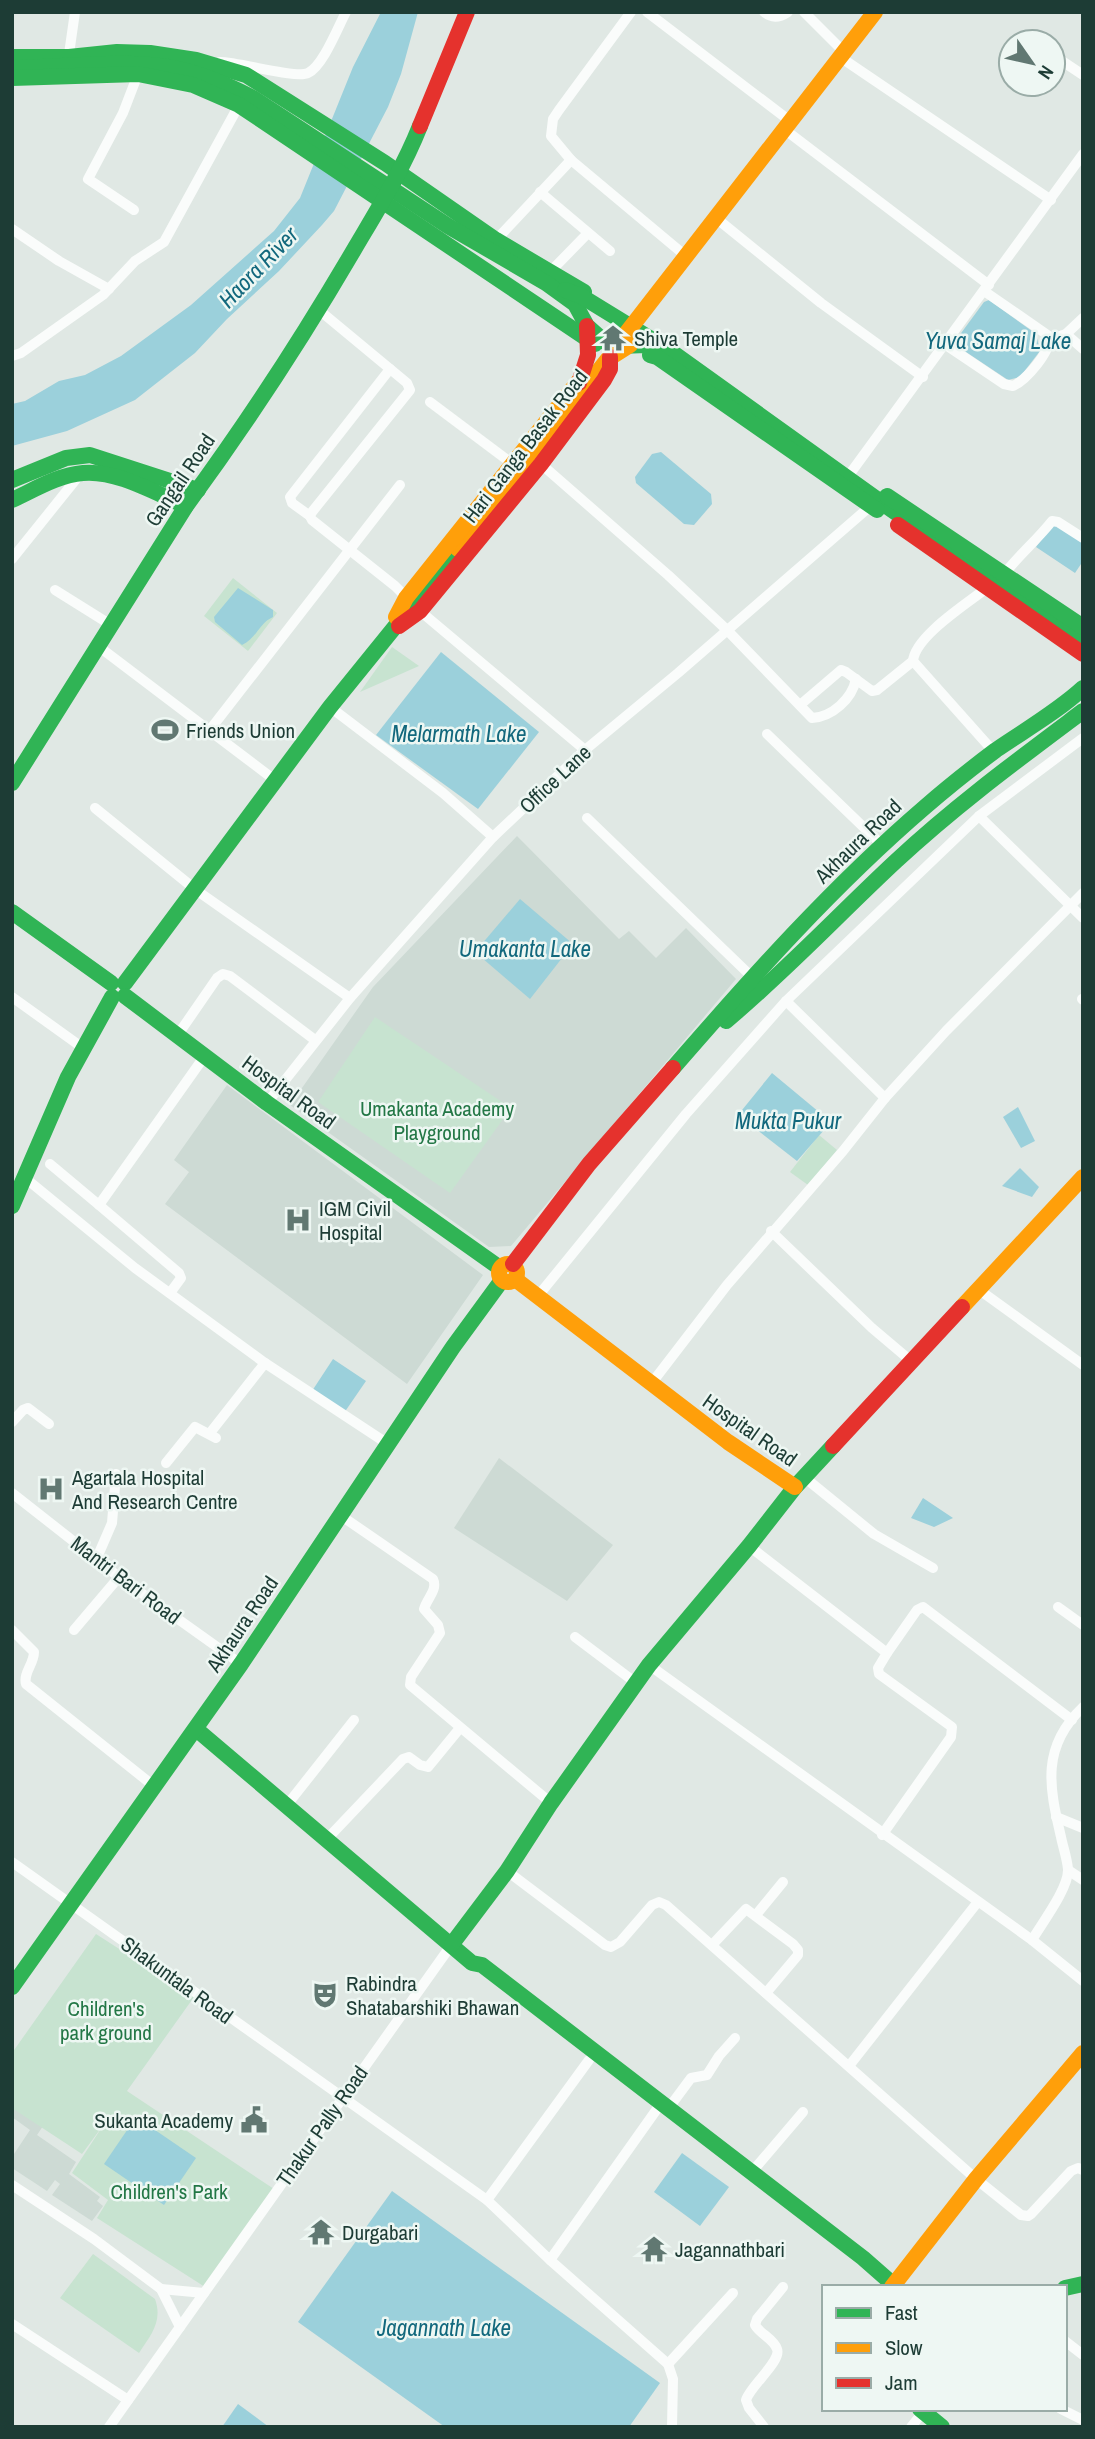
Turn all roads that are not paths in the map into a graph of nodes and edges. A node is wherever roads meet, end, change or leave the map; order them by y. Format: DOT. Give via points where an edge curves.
graph roads {
  1 [pos="75,12"];
  2 [pos="346,12"];
  3 [pos="467,12"];
  4 [pos="631,12"];
  5 [pos="647,12"];
  6 [pos="764,12"];
  7 [pos="788,12"];
  8 [pos="804,12"];
  9 [pos="875,12"];
  10 [pos="842,54"];
  11 [pos="12,57"];
  12 [pos="69,57"];
  13 [pos="196,60"];
  14 [pos="1067,64"];
  15 [pos="12,68"];
  16 [pos="138,74"];
  17 [pos="1083,75"];
  18 [pos="67,77"];
  19 [pos="12,78"];
  20 [pos="239,105"];
  21 [pos="787,125"];
  22 [pos="1083,154"];
  23 [pos="571,160"];
  24 [pos="391,167"];
  25 [pos="540,192"];
  26 [pos="376,196"];
  27 [pos="1051,200"];
  28 [pos="134,210"];
  29 [pos="716,218"];
  30 [pos="12,229"];
  31 [pos="588,233"];
  32 [pos="496,240"];
  33 [pos="610,251"];
  34 [pos="687,257"];
  35 [pos="548,278"];
  36 [pos="986,288"];
  37 [pos="109,289"];
  38 [pos="319,310"];
  39 [pos="1083,318"];
  40 [pos="634,321"];
  41 [pos="587,326"];
  42 [pos="1066,334"];
  43 [pos="1051,340"];
  44 [pos="630,345"];
  45 [pos="946,345"];
  46 [pos="1083,349"];
  47 [pos="610,355"];
  48 [pos="12,356"];
  49 [pos="681,361"];
  50 [pos="390,369"];
  51 [pos="923,377"];
  52 [pos="430,402"];
  53 [pos="543,443"];
  54 [pos="541,464"];
  55 [pos="514,465"];
  56 [pos="852,471"];
  57 [pos="81,474"];
  58 [pos="12,480"];
  59 [pos="400,485"];
  60 [pos="198,490"];
  61 [pos="12,500"];
  62 [pos="877,500"];
  63 [pos="186,506"];
  64 [pos="310,516"];
  65 [pos="1083,538"];
  66 [pos="351,550"];
  67 [pos="12,559"];
  68 [pos="1005,573"];
  69 [pos="988,587"];
  70 [pos="55,590"];
  71 [pos="413,605"];
  72 [pos="111,625"];
  73 [pos="1083,627"];
  74 [pos="727,630"];
  75 [pos="1083,641"];
  76 [pos="98,646"];
  77 [pos="1083,654"];
  78 [pos="913,661"];
  79 [pos="856,679"];
  80 [pos="1083,688"];
  81 [pos="1083,703"];
  82 [pos="800,705"];
  83 [pos="330,708"];
  84 [pos="1083,711"];
  85 [pos="209,731"];
  86 [pos="767,734"];
  87 [pos="1083,738"];
  88 [pos="585,750"];
  89 [pos="994,752"];
  90 [pos="276,781"];
  91 [pos="12,783"];
  92 [pos="95,808"];
  93 [pos="979,816"];
  94 [pos="587,818"];
  95 [pos="493,837"];
  96 [pos="886,847"];
  97 [pos="196,890"];
  98 [pos="1083,893"];
  99 [pos="1071,905"];
  100 [pos="12,912"];
  101 [pos="1083,918"];
  102 [pos="751,977"];
  103 [pos="118,990"];
  104 [pos="12,997"];
  105 [pos="350,998"];
  106 [pos="786,1001"];
  107 [pos="177,1036"];
  108 [pos="315,1040"];
  109 [pos="83,1048"];
  110 [pos="689,1052"];
  111 [pos="204,1057"];
  112 [pos="885,1098"];
  113 [pos="267,1103"];
  114 [pos="50,1164"];
  115 [pos="24,1177"];
  116 [pos="1083,1177"];
  117 [pos="99,1205"];
  118 [pos="12,1206"];
  119 [pos="771,1231"];
  120 [pos="508,1273"];
  121 [pos="978,1289"];
  122 [pos="170,1293"];
  123 [pos="538,1296"];
  124 [pos="911,1361"];
  125 [pos="265,1363"];
  126 [pos="1083,1366"];
  127 [pos="651,1384"];
  128 [pos="12,1422"];
  129 [pos="49,1424"];
  130 [pos="388,1444"];
  131 [pos="166,1463"];
  132 [pos="116,1474"];
  133 [pos="799,1482"];
  134 [pos="12,1493"];
  135 [pos="340,1515"];
  136 [pos="749,1546"];
  137 [pos="96,1560"];
  138 [pos="933,1568"];
  139 [pos="119,1577"];
  140 [pos="1058,1606"];
  141 [pos="1083,1625"];
  142 [pos="12,1630"];
  143 [pos="74,1630"];
  144 [pos="575,1637"];
  145 [pos="887,1653"];
  146 [pos="241,1664"];
  147 [pos="649,1665"];
  148 [pos="636,1683"];
  149 [pos="1083,1707"];
  150 [pos="354,1720"];
  151 [pos="1072,1720"];
  152 [pos="460,1728"];
  153 [pos="196,1729"];
  154 [pos="155,1787"];
  155 [pos="551,1803"];
  156 [pos="287,1805"];
  157 [pos="1056,1817"];
  158 [pos="1083,1828"];
  159 [pos="882,1835"];
  160 [pos="327,1839"];
  161 [pos="12,1861"];
  162 [pos="1068,1870"];
  163 [pos="507,1871"];
  164 [pos="1083,1880"];
  165 [pos="783,1882"];
  166 [pos="71,1903"];
  167 [pos="977,1903"];
  168 [pos="756,1915"];
  169 [pos="1031,1940"];
  170 [pos="452,1944"];
  171 [pos="712,1945"];
  172 [pos="472,1963"];
  173 [pos="1083,1981"];
  174 [pos="12,1987"];
  175 [pos="766,1993"];
  176 [pos="735,2038"];
  177 [pos="589,2060"];
  178 [pos="1080,2061"];
  179 [pos="849,2066"];
  180 [pos="343,2098"];
  181 [pos="663,2109"];
  182 [pos="803,2112"];
  183 [pos="1083,2169"];
  184 [pos="751,2173"];
  185 [pos="976,2179"];
  186 [pos="12,2185"];
  187 [pos="487,2200"];
  188 [pos="550,2260"];
  189 [pos="872,2285"];
  190 [pos="893,2285"];
  191 [pos="895,2285"];
  192 [pos="783,2287"];
  193 [pos="161,2289"];
  194 [pos="204,2293"];
  195 [pos="733,2293"];
  196 [pos="12,2324"];
  197 [pos="180,2327"];
  198 [pos="1067,2343"];
  199 [pos="1083,2355"];
  200 [pos="667,2364"];
  201 [pos="128,2400"];
  202 [pos="922,2411"];
  203 [pos="1065,2411"];
  204 [pos="1083,2420"];
  205 [pos="109,2427"];
  206 [pos="671,2427"];
  207 [pos="764,2427"];
  208 [pos="911,2427"];
  209 [pos="942,2427"];
  1 -- 12 [label="street"];
  2 -- 13 [label="street" via="323,57 308,74"];
  3 -- 24 [label="street, Gangail Road" via="416,136"];
  4 -- 23 [label="street" via="554,119 552,140"];
  5 -- 21 [label="street" via="723,68"];
  6 -- 7 [label="street" via="779,17"];
  8 -- 10 [label="street"];
  9 -- 10 [label="street"];
  10 -- 21 [label="street"];
  10 -- 27 [label="street"];
  11 -- 12 [label="street"];
  12 -- 13 [label="street" via="117,52"];
  12 -- 18 [label="street"];
  13 -- 24 [label="street" via="246,75"];
  14 -- 17 [label="street"];
  15 -- 35 [label="street" via="150,65 220,82 270,108 448,226"];
  16 -- 18 [label="street"];
  16 -- 20 [label="street" via="193,85"];
  16 -- 28 [label="street" via="88,179"];
  18 -- 19 [label="street"];
  20 -- 26 [label="street"];
  20 -- 37 [label="street" via="164,242 135,261"];
  21 -- 29 [label="street"];
  21 -- 36 [label="street"];
  22 -- 27 [label="street"];
  23 -- 25 [label="street"];
  23 -- 34 [label="street"];
  24 -- 26 [label="street, Gangail Road"];
  24 -- 32 [label="street"];
  25 -- 31 [label="street"];
  25 -- 32 [label="street"];
  26 -- 38 [label="street, Gangail Road"];
  26 -- 47 [label="street"];
  27 -- 36 [label="street"];
  29 -- 34 [label="street"];
  29 -- 51 [label="street"];
  30 -- 37 [label="street"];
  31 -- 33 [label="street"];
  31 -- 35 [label="street"];
  32 -- 35 [label="street"];
  34 -- 40 [label="street"];
  35 -- 40 [label="street"];
  35 -- 41 [label="street" via="575,304"];
  35 -- 49 [label="street"];
  36 -- 43 [label="street"];
  36 -- 45 [label="street"];
  37 -- 48 [label="street"];
  38 -- 50 [label="street"];
  38 -- 60 [label="street, Gangail Road"];
  39 -- 42 [label="street"];
  40 -- 47 [label="street"];
  40 -- 56 [label="street"];
  41 -- 44 [label="street" via="605,342"];
  41 -- 53 [label="street" via="588,364"];
  42 -- 43 [label="street"];
  42 -- 46 [label="street"];
  43 -- 45 [label="street" via="1022,381 1013,386"];
  44 -- 49 [label="street" via="646,345"];
  44 -- 53 [label="street" via="608,359"];
  45 -- 51 [label="street"];
  47 -- 54 [label="street, Hari Ganga Basak Road" via="604,380"];
  47 -- 55 [label="street, Hari Ganga Basak Road" via="596,360"];
  47 -- 62 [label="street" via="640,351 657,357"];
  49 -- 75 [label="street"];
  50 -- 64 [label="street" via="407,383 408,394"];
  50 -- 64 [label="street" via="290,497"];
  51 -- 56 [label="street"];
  52 -- 55 [label="street"];
  53 -- 71 [label="street"];
  54 -- 71 [label="street, Hari Ganga Basak Road"];
  54 -- 74 [label="street"];
  55 -- 71 [label="street, Hari Ganga Basak Road"];
  56 -- 62 [label="street"];
  57 -- 61 [label="street"];
  57 -- 63 [label="street" via="122,481"];
  57 -- 67 [label="street"];
  58 -- 60 [label="street" via="66,457 90,455"];
  59 -- 66 [label="street"];
  60 -- 63 [label="street, Gangail Road"];
  62 -- 68 [label="street"];
  62 -- 69 [label="street"];
  62 -- 74 [label="street, Office Lane"];
  63 -- 72 [label="street, Gangail Road"];
  64 -- 66 [label="street"];
  65 -- 68 [label="street" via="1052,521"];
  66 -- 71 [label="street"];
  66 -- 85 [label="street"];
  68 -- 73 [label="street"];
  69 -- 77 [label="street"];
  69 -- 78 [label="street" via="924,639"];
  70 -- 72 [label="street"];
  71 -- 83 [label="street"];
  71 -- 88 [label="street"];
  72 -- 76 [label="street, Gangail Road"];
  74 -- 82 [label="street"];
  74 -- 88 [label="street, Office Lane"];
  76 -- 85 [label="street"];
  76 -- 91 [label="street, Gangail Road"];
  78 -- 79 [label="street" via="877,691"];
  78 -- 89 [label="street"];
  79 -- 82 [label="street" via="841,670"];
  79 -- 82 [label="street" via="847,698 825,717 812,718"];
  80 -- 89 [label="street, Akhaura Road"];
  81 -- 96 [label="street" via="972,779"];
  83 -- 90 [label="street"];
  83 -- 95 [label="street"];
  84 -- 110 [label="street, Akhaura Road" via="972,795 897,860 764,989"];
  85 -- 90 [label="street"];
  86 -- 96 [label="street"];
  87 -- 93 [label="street"];
  88 -- 95 [label="street, Office Lane"];
  89 -- 96 [label="street, Akhaura Road" via="926,806"];
  90 -- 97 [label="street"];
  92 -- 97 [label="street"];
  93 -- 99 [label="street"];
  93 -- 106 [label="street"];
  94 -- 102 [label="street"];
  95 -- 105 [label="street, Office Lane"];
  96 -- 102 [label="street, Akhaura Road"];
  96 -- 110 [label="street"];
  97 -- 103 [label="street"];
  97 -- 105 [label="street"];
  98 -- 99 [label="street"];
  99 -- 101 [label="street"];
  99 -- 112 [label="street"];
  100 -- 103 [label="street, Hospital Road"];
  102 -- 110 [label="street, Akhaura Road"];
  103 -- 107 [label="street, Hospital Road"];
  103 -- 109 [label="street"];
  104 -- 109 [label="street"];
  105 -- 108 [label="street, Office Lane"];
  106 -- 112 [label="street"];
  106 -- 123 [label="street" via="678,1123"];
  107 -- 108 [label="street" via="223,974"];
  107 -- 111 [label="street, Hospital Road"];
  108 -- 113 [label="street, Office Lane"];
  109 -- 115 [label="street"];
  110 -- 120 [label="street, Akhaura Road" via="589,1164"];
  111 -- 113 [label="street, Hospital Road"];
  111 -- 117 [label="street"];
  112 -- 119 [label="street"];
  113 -- 120 [label="street, Hospital Road"];
  114 -- 117 [label="street"];
  115 -- 118 [label="street"];
  115 -- 122 [label="street"];
  116 -- 121 [label="street"];
  117 -- 122 [label="street" via="179,1273 179,1283"];
  119 -- 124 [label="street"];
  119 -- 127 [label="street"];
  120 -- 123 [label="street, Hospital Road"];
  120 -- 130 [label="street, Akhaura Road"];
  121 -- 124 [label="street"];
  121 -- 126 [label="street"];
  122 -- 125 [label="street"];
  123 -- 127 [label="street, Hospital Road"];
  124 -- 133 [label="street"];
  125 -- 130 [label="street"];
  125 -- 131 [label="street" via="213,1435 195,1427"];
  127 -- 133 [label="street, Hospital Road" via="729,1442"];
  128 -- 129 [label="street" via="28,1408"];
  130 -- 135 [label="street, Akhaura Road"];
  132 -- 137 [label="street" via="112,1524"];
  133 -- 136 [label="street"];
  133 -- 138 [label="street" via="882,1540"];
  134 -- 137 [label="street, Mantri Bari Road"];
  135 -- 146 [label="street, Akhaura Road"];
  135 -- 152 [label="street" via="433,1579 434,1590 424,1609 440,1633 410,1682"];
  136 -- 145 [label="street"];
  136 -- 147 [label="street"];
  137 -- 139 [label="street, Mantri Bari Road"];
  139 -- 143 [label="street"];
  139 -- 146 [label="street, Mantri Bari Road"];
  140 -- 141 [label="street"];
  142 -- 154 [label="street" via="34,1652 25,1679 29,1687"];
  144 -- 148 [label="street"];
  145 -- 151 [label="street" via="923,1607"];
  145 -- 159 [label="street" via="879,1674 949,1724 953,1732"];
  146 -- 153 [label="street, Akhaura Road"];
  147 -- 148 [label="street"];
  147 -- 159 [label="street"];
  148 -- 155 [label="street"];
  149 -- 151 [label="street"];
  150 -- 156 [label="street"];
  151 -- 157 [label="street" via="1060,1734 1051,1763"];
  152 -- 155 [label="street"];
  152 -- 160 [label="street" via="428,1767 406,1756"];
  153 -- 154 [label="street, Akhaura Road"];
  153 -- 156 [label="street"];
  154 -- 166 [label="street, Akhaura Road"];
  155 -- 163 [label="street"];
  156 -- 160 [label="street"];
  157 -- 158 [label="street"];
  157 -- 162 [label="street"];
  159 -- 167 [label="street"];
  160 -- 170 [label="street"];
  161 -- 166 [label="street, Shakuntala Road"];
  162 -- 164 [label="street"];
  162 -- 169 [label="street" via="1063,1887"];
  163 -- 170 [label="street"];
  163 -- 171 [label="street" via="605,1945 620,1942 659,1902"];
  165 -- 168 [label="street"];
  166 -- 174 [label="street, Akhaura Road"];
  166 -- 180 [label="street, Shakuntala Road"];
  167 -- 169 [label="street"];
  167 -- 179 [label="street"];
  168 -- 171 [label="street" via="743,1911"];
  168 -- 175 [label="street" via="799,1953"];
  169 -- 173 [label="street"];
  170 -- 172 [label="street"];
  170 -- 180 [label="street, Thakur Pally Road"];
  171 -- 175 [label="street"];
  172 -- 177 [label="street" via="474,1972"];
  172 -- 181 [label="street" via="482,1965"];
  175 -- 179 [label="street"];
  176 -- 181 [label="street" via="707,2075 691,2078"];
  177 -- 181 [label="street"];
  177 -- 187 [label="street"];
  178 -- 185 [label="street"];
  179 -- 185 [label="street"];
  180 -- 187 [label="street, Shakuntala Road"];
  180 -- 194 [label="street, Thakur Pally Road"];
  181 -- 184 [label="street"];
  181 -- 188 [label="street"];
  181 -- 189 [label="street" via="850,2256 870,2275"];
  182 -- 184 [label="street"];
  183 -- 185 [label="street" via="1071,2171 1028,2216"];
  184 -- 190 [label="street"];
  185 -- 191 [label="street"];
  186 -- 193 [label="street"];
  187 -- 188 [label="street, Shakuntala Road"];
  188 -- 200 [label="street, Shakuntala Road"];
  192 -- 207 [label="street" via="755,2325 778,2352 746,2400"];
  193 -- 194 [label="street"];
  193 -- 197 [label="street"];
  194 -- 197 [label="street, Thakur Pally Road"];
  195 -- 200 [label="street"];
  196 -- 201 [label="street"];
  197 -- 201 [label="street, Thakur Pally Road"];
  198 -- 199 [label="street"];
  200 -- 206 [label="street" via="673,2379"];
  201 -- 205 [label="street, Thakur Pally Road"];
  202 -- 208 [label="street"];
  202 -- 209 [label="street"];
  203 -- 204 [label="street"];
}
